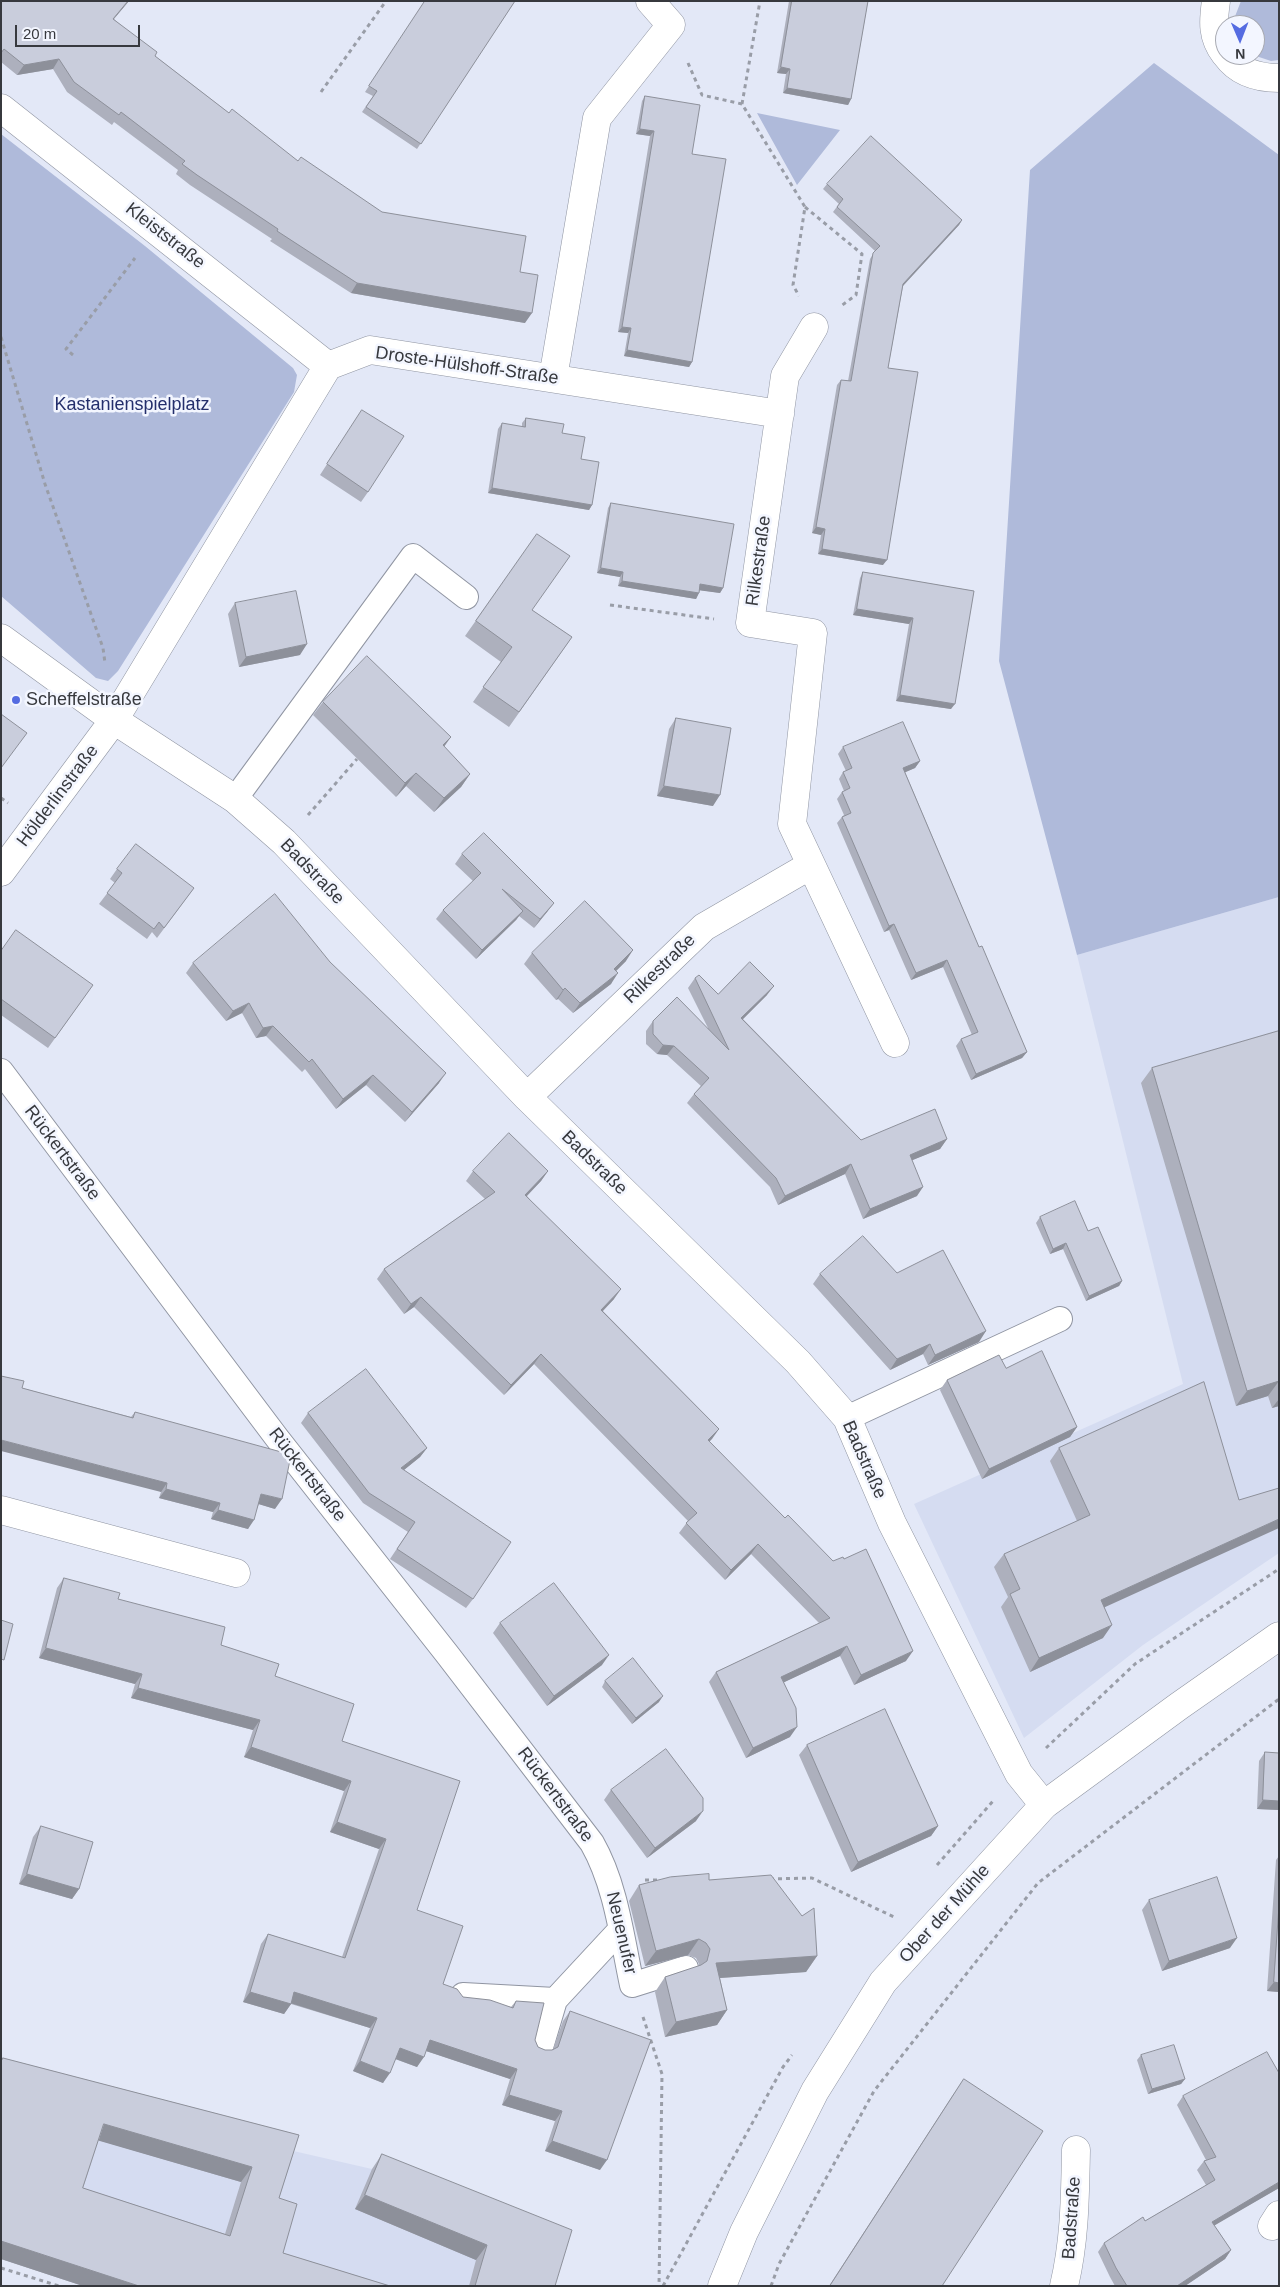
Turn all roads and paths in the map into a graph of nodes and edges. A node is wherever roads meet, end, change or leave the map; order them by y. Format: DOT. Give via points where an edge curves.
graph roads {
  1 [pos="386,1"];
  2 [pos="650,1"];
  3 [pos="760,1"];
  4 [pos="1216,1"];
  5 [pos="671,25"];
  6 [pos="1215,33"];
  7 [pos="1234,65"];
  8 [pos="1279,78"];
  9 [pos="321,92"];
  10 [pos="742,104"];
  11 [pos="1,108"];
  12 [pos="805,207"];
  13 [pos="157,230"];
  14 [pos="814,327"];
  15 [pos="1,337"];
  16 [pos="73,355"];
  17 [pos="328,366"];
  18 [pos="554,378"];
  19 [pos="780,414"];
  20 [pos="466,597"];
  21 [pos="610,605"];
  22 [pos="750,623"];
  23 [pos="1,638"];
  24 [pos="105,665"];
  25 [pos="114,720"];
  26 [pos="357,758"];
  27 [pos="235,799"];
  28 [pos="284,842"];
  29 [pos="811,865"];
  30 [pos="1,872"];
  31 [pos="895,1043"];
  32 [pos="1,1071"];
  33 [pos="527,1097"];
  34 [pos="1060,1319"];
  35 [pos="847,1418"];
  36 [pos="1,1510"];
  37 [pos="236,1573"];
  38 [pos="1279,1636"];
  39 [pos="1279,1699"];
  40 [pos="1044,1805"];
  41 [pos="764,1879"];
  42 [pos="667,1880"];
  43 [pos="609,1881"];
  44 [pos="894,1917"];
  45 [pos="620,1930"];
  46 [pos="686,1968"];
  47 [pos="632,1985"];
  48 [pos="463,1995"];
  49 [pos="555,2000"];
  50 [pos="541,2046"];
  51 [pos="1076,2150"];
  52 [pos="1,2268"];
  53 [pos="59,2286"];
  54 [pos="659,2286"];
  55 [pos="722,2286"];
  56 [pos="771,2286"];
  57 [pos="1064,2286"];
  1 -- 9 [label="path"];
  2 -- 5 [label="street"];
  3 -- 10 [label="path"];
  4 -- 6 [label="street"];
  5 -- 10 [label="path" via="702,96"];
  5 -- 18 [label="street" via="597,118"];
  7 -- 8 [label="street" via="1248,74"];
  10 -- 12 [label="path"];
  11 -- 13 [label="street, Kleiststraße"];
  12 -- 14 [label="path" via="793,285"];
  12 -- 14 [label="path" via="862,254 856,295"];
  13 -- 16 [label="path" via="66,349"];
  13 -- 17 [label="street, Kleiststraße"];
  14 -- 19 [label="street, Rilkestraße" via="785,376"];
  15 -- 24 [label="path" via="45,484 103,648"];
  17 -- 18 [label="street, Droste-Hülshoff-Straße" via="370,350"];
  17 -- 25 [label="street"];
  18 -- 19 [label="street, Droste-Hülshoff-Straße"];
  19 -- 22 [label="street, Rilkestraße"];
  20 -- 27 [label="lane" via="413,556"];
  21 -- 22 [label="path"];
  22 -- 29 [label="street, Rilkestraße" via="813,633 792,824"];
  23 -- 25 [label="street, Badstraße"];
  25 -- 27 [label="street, Badstraße"];
  25 -- 30 [label="street, Hölderlinstraße"];
  26 -- 28 [label="path"];
  27 -- 28 [label="street, Badstraße"];
  28 -- 33 [label="street, Badstraße"];
  29 -- 31 [label="street, Rilkestraße"];
  29 -- 33 [label="street, Rilkestraße" via="704,927"];
  32 -- 43 [label="lane, Rückertstraße" via="277,1438 576,1821 602,1861"];
  33 -- 35 [label="street, Badstraße" via="798,1362"];
  34 -- 35 [label="lane"];
  35 -- 40 [label="street, Badstraße" via="892,1524 1019,1774"];
  36 -- 37 [label="street"];
  38 -- 40 [label="street, Ober der Mühle"];
  39 -- 56 [label="path" via="1038,1883 874,2091 779,2264"];
  40 -- 55 [label="street, Ober der Mühle" via="882,1982 815,2091 744,2232"];
  41 -- 44 [label="path" via="812,1878"];
  42 -- 43 [label="path"];
  43 -- 45 [label="lane, Neuenufer"];
  45 -- 47 [label="lane, Neuenufer"];
  45 -- 49 [label="lane"];
  46 -- 47 [label="lane"];
  47 -- 54 [label="path" via="662,2074"];
  48 -- 49 [label="lane"];
  49 -- 50 [label="lane"];
  51 -- 57 [label="street, Badstraße" via="1074,2230"];
  52 -- 53 [label="path"];
}
